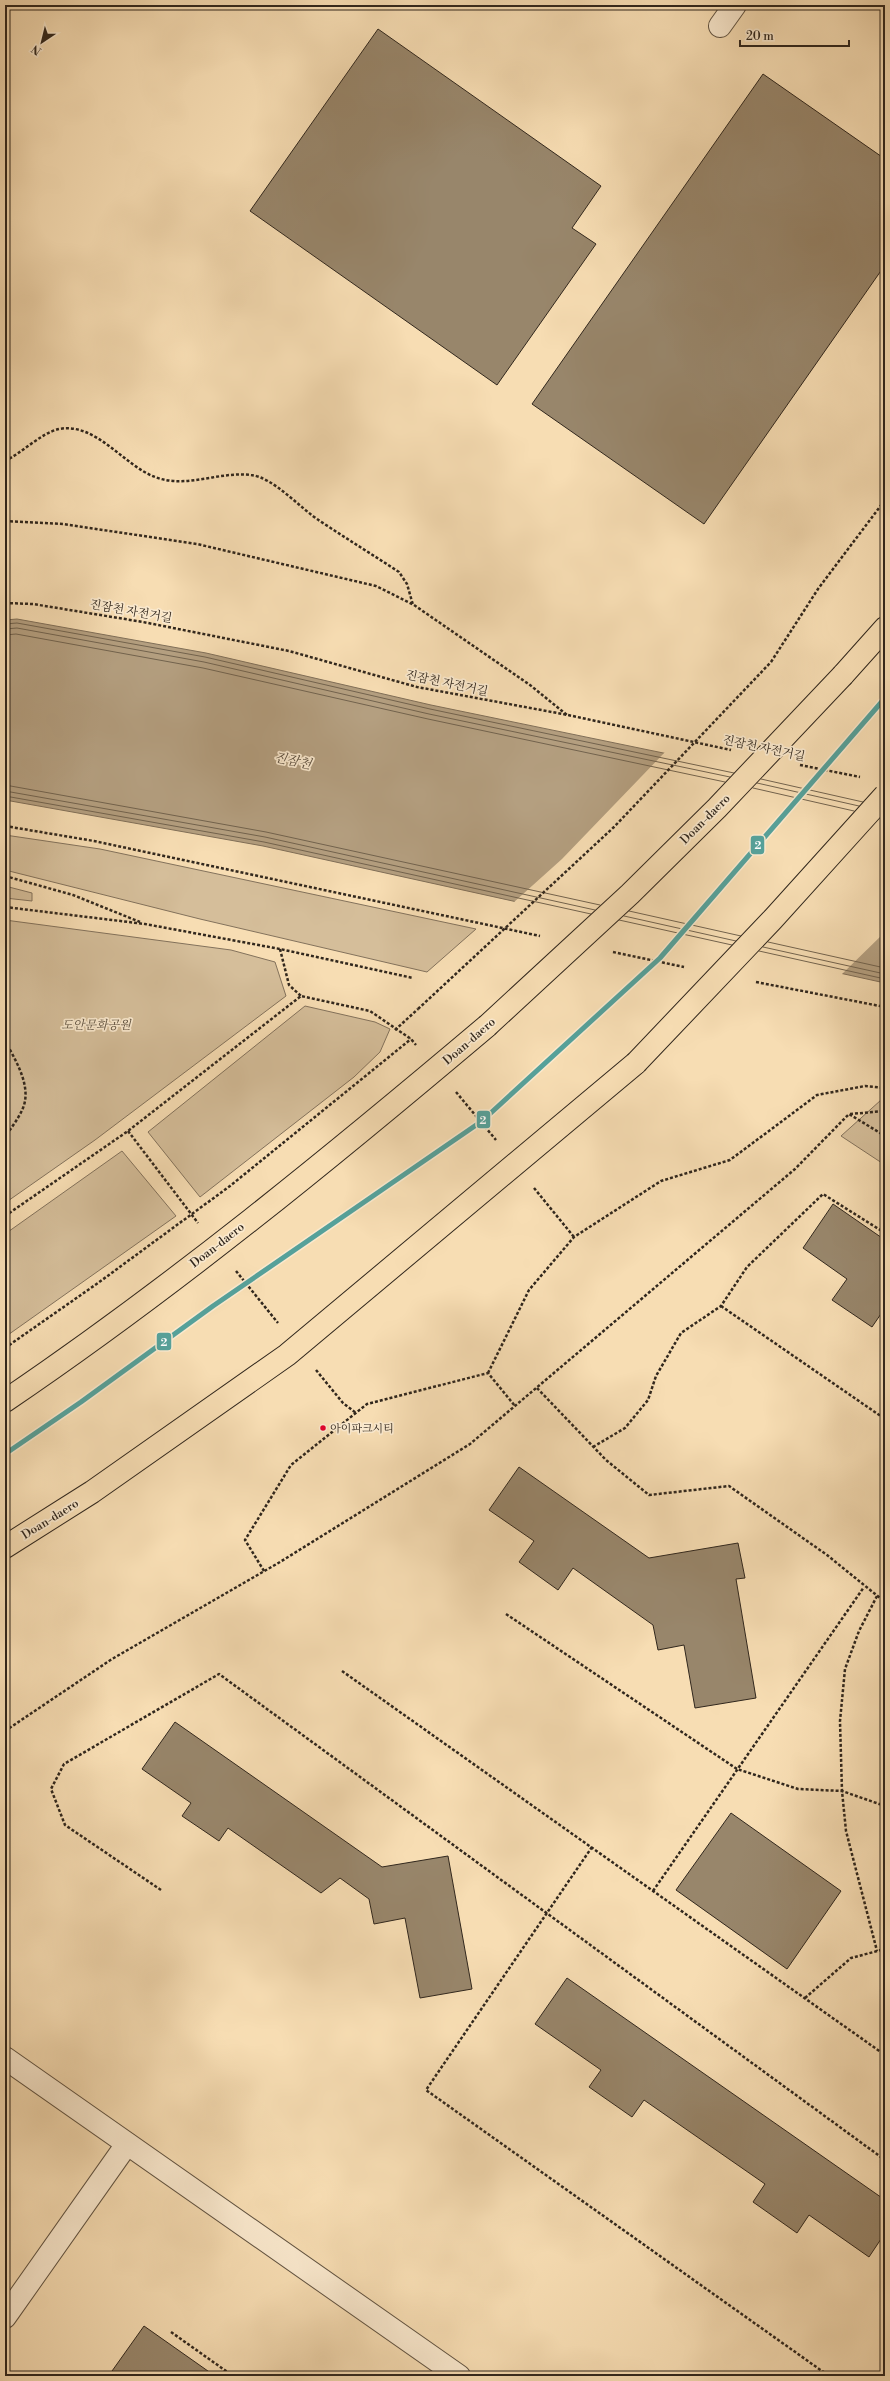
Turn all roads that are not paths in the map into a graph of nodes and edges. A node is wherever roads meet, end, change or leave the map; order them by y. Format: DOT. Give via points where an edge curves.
graph roads {
  1 [pos="735,5"];
  2 [pos="720,26"];
  3 [pos="885,628"];
  4 [pos="885,795"];
  5 [pos="5,1401"];
  6 [pos="5,1547"];
  7 [pos="5,2058"];
  8 [pos="127,2144"];
  9 [pos="5,2317"];
  10 [pos="459,2376"];
  1 -- 2 [label="street"];
  3 -- 5 [label="main road, Doan-daero, bridge" via="717,808 630,894 487,1026 217,1247 71,1356"];
  4 -- 6 [label="main road, Doan-daero, bridge" via="784,907 636,1063 297,1346 92,1492"];
  7 -- 8 [label="street"];
  8 -- 9 [label="street"];
  8 -- 10 [label="street"];
}
